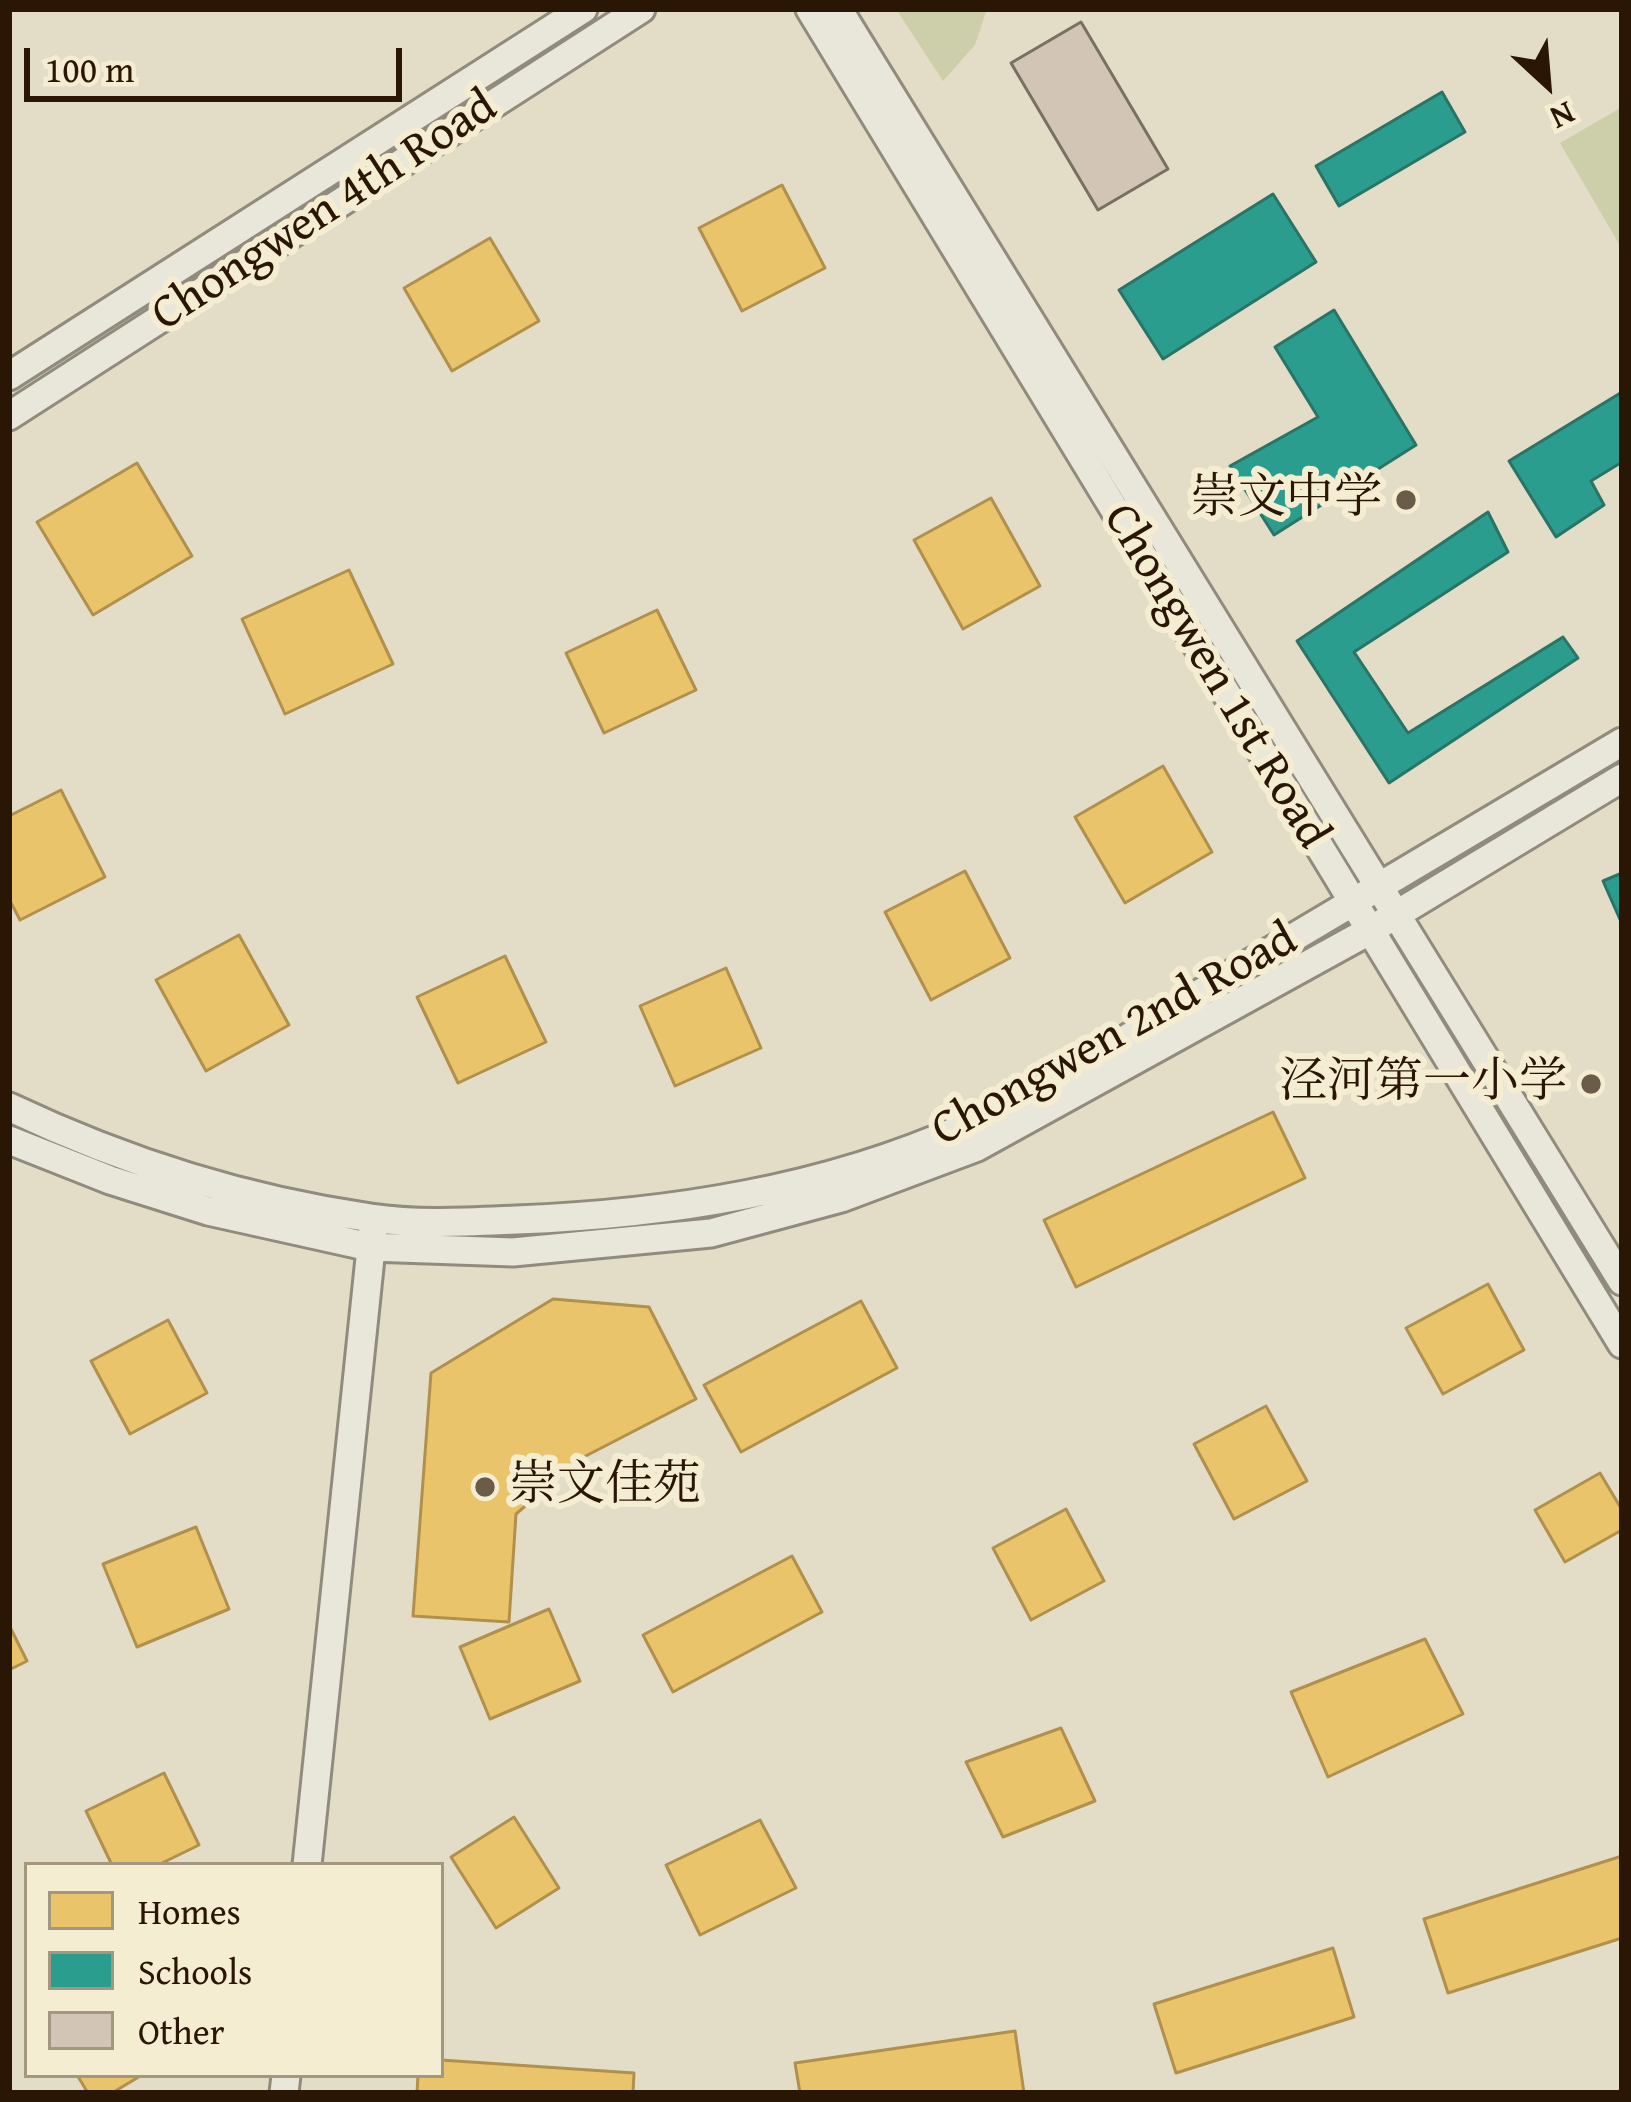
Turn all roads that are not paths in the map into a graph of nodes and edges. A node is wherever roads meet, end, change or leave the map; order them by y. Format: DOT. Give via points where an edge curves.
graph roads {
  1 [pos="583,9"];
  2 [pos="641,9"];
  3 [pos="810,9"];
  4 [pos="838,9"];
  5 [pos="9,376"];
  6 [pos="9,416"];
  7 [pos="1622,742"];
  8 [pos="1622,778"];
  9 [pos="1379,887"];
  10 [pos="1352,903"];
  11 [pos="1396,915"];
  12 [pos="1369,931"];
  13 [pos="9,1106"];
  14 [pos="9,1140"];
  15 [pos="372,1233"];
  16 [pos="1622,1281"];
  17 [pos="1622,1345"];
  18 [pos="308,1862"];
  1 -- 5 [label="street, Chongwen 4th Road"];
  2 -- 6 [label="street, Chongwen 4th Road"];
  3 -- 10 [label="street, Chongwen 1st Road"];
  4 -- 9 [label="street, Chongwen 1st Road"];
  7 -- 9 [label="street, Chongwen 2nd Road"];
  8 -- 11 [label="street, Chongwen 2nd Road"];
  9 -- 10 [label="street, Chongwen 2nd Road"];
  9 -- 11 [label="street, Chongwen 1st Road"];
  10 -- 12 [label="street, Chongwen 1st Road"];
  10 -- 15 [label="street, Chongwen 2nd Road" via="966,1127 839,1173 704,1204"];
  11 -- 12 [label="street, Chongwen 2nd Road"];
  11 -- 16 [label="street, Chongwen 1st Road"];
  12 -- 15 [label="street, Chongwen 2nd Road" via="977,1148 841,1198 711,1233 513,1252"];
  12 -- 17 [label="street, Chongwen 1st Road"];
  13 -- 15 [label="street, Chongwen 2nd Road" via="163,1173"];
  14 -- 15 [label="street, Chongwen 2nd Road" via="208,1211"];
  15 -- 18 [label="street"];
}
